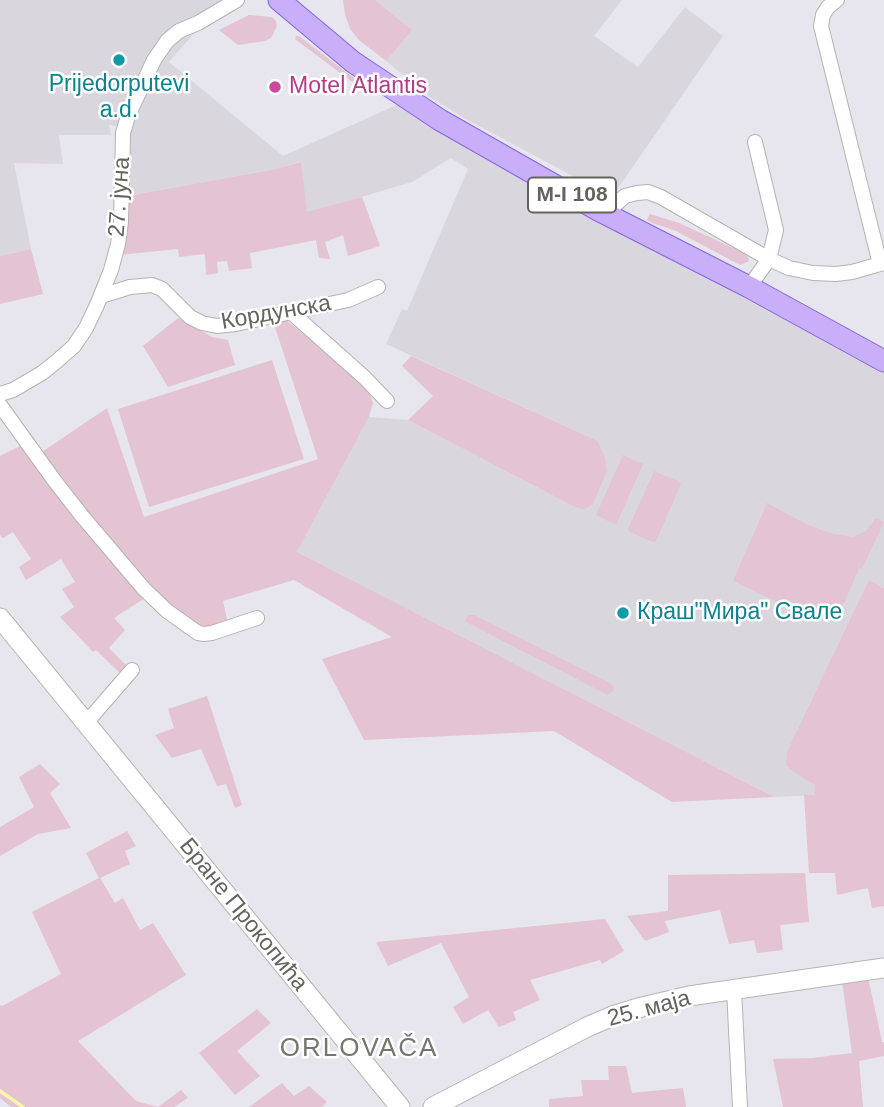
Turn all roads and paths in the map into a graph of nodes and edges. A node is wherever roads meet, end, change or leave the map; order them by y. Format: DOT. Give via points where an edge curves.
graph roads {
  1 [pos="237,0"];
  2 [pos="279,0"];
  3 [pos="837,0"];
  4 [pos="755,142"];
  5 [pos="609,215"];
  6 [pos="769,259"];
  7 [pos="882,263"];
  8 [pos="378,287"];
  9 [pos="749,287"];
  10 [pos="101,296"];
  11 [pos="292,313"];
  12 [pos="884,361"];
  13 [pos="0,394"];
  14 [pos="387,401"];
  15 [pos="0,405"];
  16 [pos="0,618"];
  17 [pos="257,618"];
  18 [pos="132,670"];
  19 [pos="86,723"];
  20 [pos="884,968"];
  21 [pos="734,990"];
  22 [pos="400,1107"];
  23 [pos="433,1107"];
  24 [pos="740,1107"];
  1 -- 10 [label="street, 27. јуна" via="179,31 153,60 123,133 121,222"];
  2 -- 5 [label="main road, M-I 108" via="353,62 440,121"];
  3 -- 7 [label="street" via="822,15 821,26"];
  4 -- 6 [label="street" via="776,230"];
  5 -- 6 [label="street" via="625,196 648,192"];
  5 -- 9 [label="main road, M-I 108"];
  6 -- 7 [label="street" via="789,268 836,274"];
  6 -- 9 [label="street"];
  8 -- 11 [label="street, Кордунска" via="348,300"];
  9 -- 12 [label="main road, M-I 108"];
  10 -- 11 [label="street, Кордунска" via="152,285 190,317 217,326"];
  10 -- 13 [label="street, 27. јуна" via="86,328 66,354 42,373"];
  11 -- 14 [label="street"];
  15 -- 17 [label="street" via="82,516 167,611 204,634"];
  16 -- 19 [label="street, Бране Прокопића"];
  18 -- 19 [label="street"];
  19 -- 22 [label="street, Бране Прокопића"];
  20 -- 21 [label="street, 25. маја"];
  21 -- 23 [label="street, 25. маја" via="615,1015"];
  21 -- 24 [label="street"];
}
